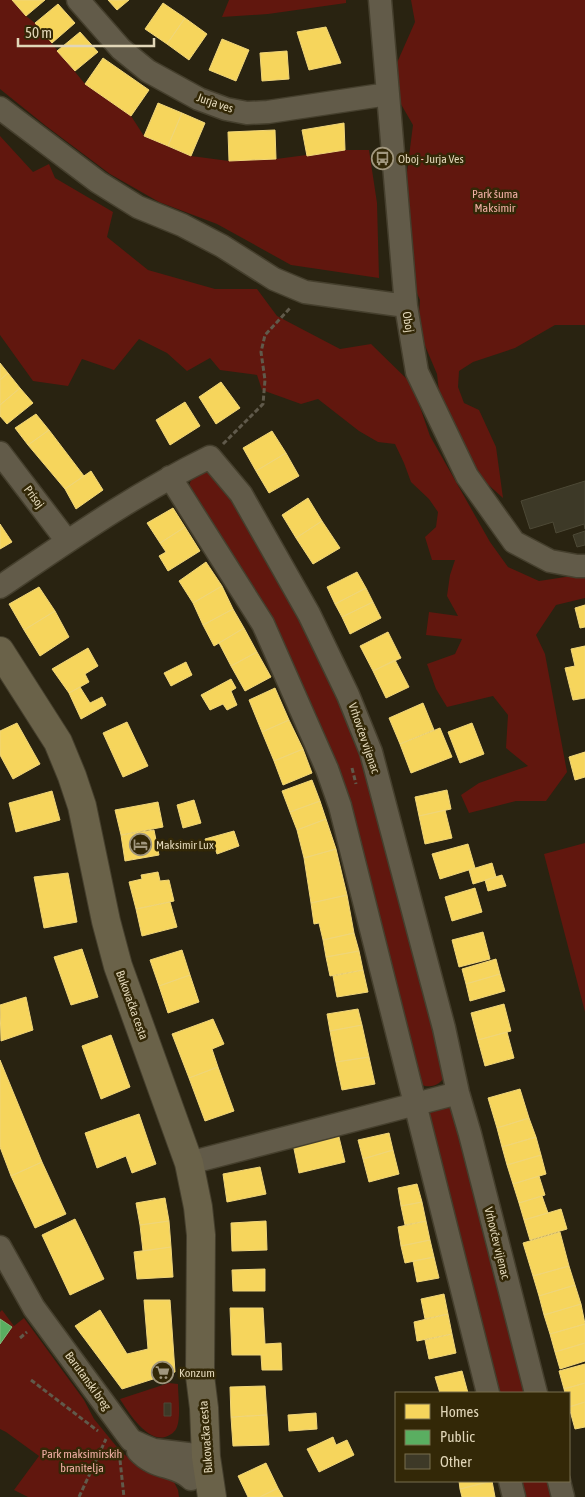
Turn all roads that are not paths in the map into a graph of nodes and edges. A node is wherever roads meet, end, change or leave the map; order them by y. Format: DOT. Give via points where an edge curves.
graph roads {
  1 [pos="78,0"];
  2 [pos="380,0"];
  3 [pos="388,94"];
  4 [pos="0,108"];
  5 [pos="406,306"];
  6 [pos="0,453"];
  7 [pos="170,477"];
  8 [pos="67,541"];
  9 [pos="585,566"];
  10 [pos="0,587"];
  11 [pos="0,651"];
  12 [pos="458,1093"];
  13 [pos="414,1105"];
  14 [pos="189,1163"];
  15 [pos="0,1247"];
  16 [pos="488,1392"];
  17 [pos="536,1392"];
  18 [pos="195,1475"];
  19 [pos="510,1482"];
  20 [pos="559,1482"];
  21 [pos="212,1497"];
  22 [pos="514,1497"];
  23 [pos="563,1497"];
  1 -- 3 [label="street, Jurja ves" via="120,49 148,71 199,99 226,109 268,112"];
  2 -- 3 [label="street, Oboj"];
  3 -- 5 [label="street, Oboj"];
  4 -- 5 [label="street" via="84,172 138,208 182,225 274,279 305,292"];
  5 -- 9 [label="street, Oboj" via="417,372 467,476 514,542 550,560"];
  6 -- 8 [label="street, Prisoj"];
  7 -- 8 [label="street, Vrhovčev vijenac"];
  7 -- 12 [label="street, Vrhovčev vijenac" via="210,457 241,494 309,614 348,695 371,753 444,1028"];
  7 -- 13 [label="street" via="263,624 327,768 340,806"];
  8 -- 10 [label="street, Vrhovčev vijenac"];
  11 -- 14 [label="main road, Bukovačka cesta" via="58,742 72,776 82,806 118,966"];
  12 -- 13 [label="street"];
  12 -- 17 [label="street, Vrhovčev vijenac"];
  13 -- 14 [label="street"];
  13 -- 16 [label="street"];
  14 -- 18 [label="main road, Bukovačka cesta" via="201,1236 200,1376 192,1417"];
  15 -- 18 [label="street, Barutanski breg" via="34,1308 131,1440"];
  18 -- 21 [label="main road, Bukovačka cesta"];
  19 -- 22 [label="street"];
  20 -- 23 [label="street"];
}
